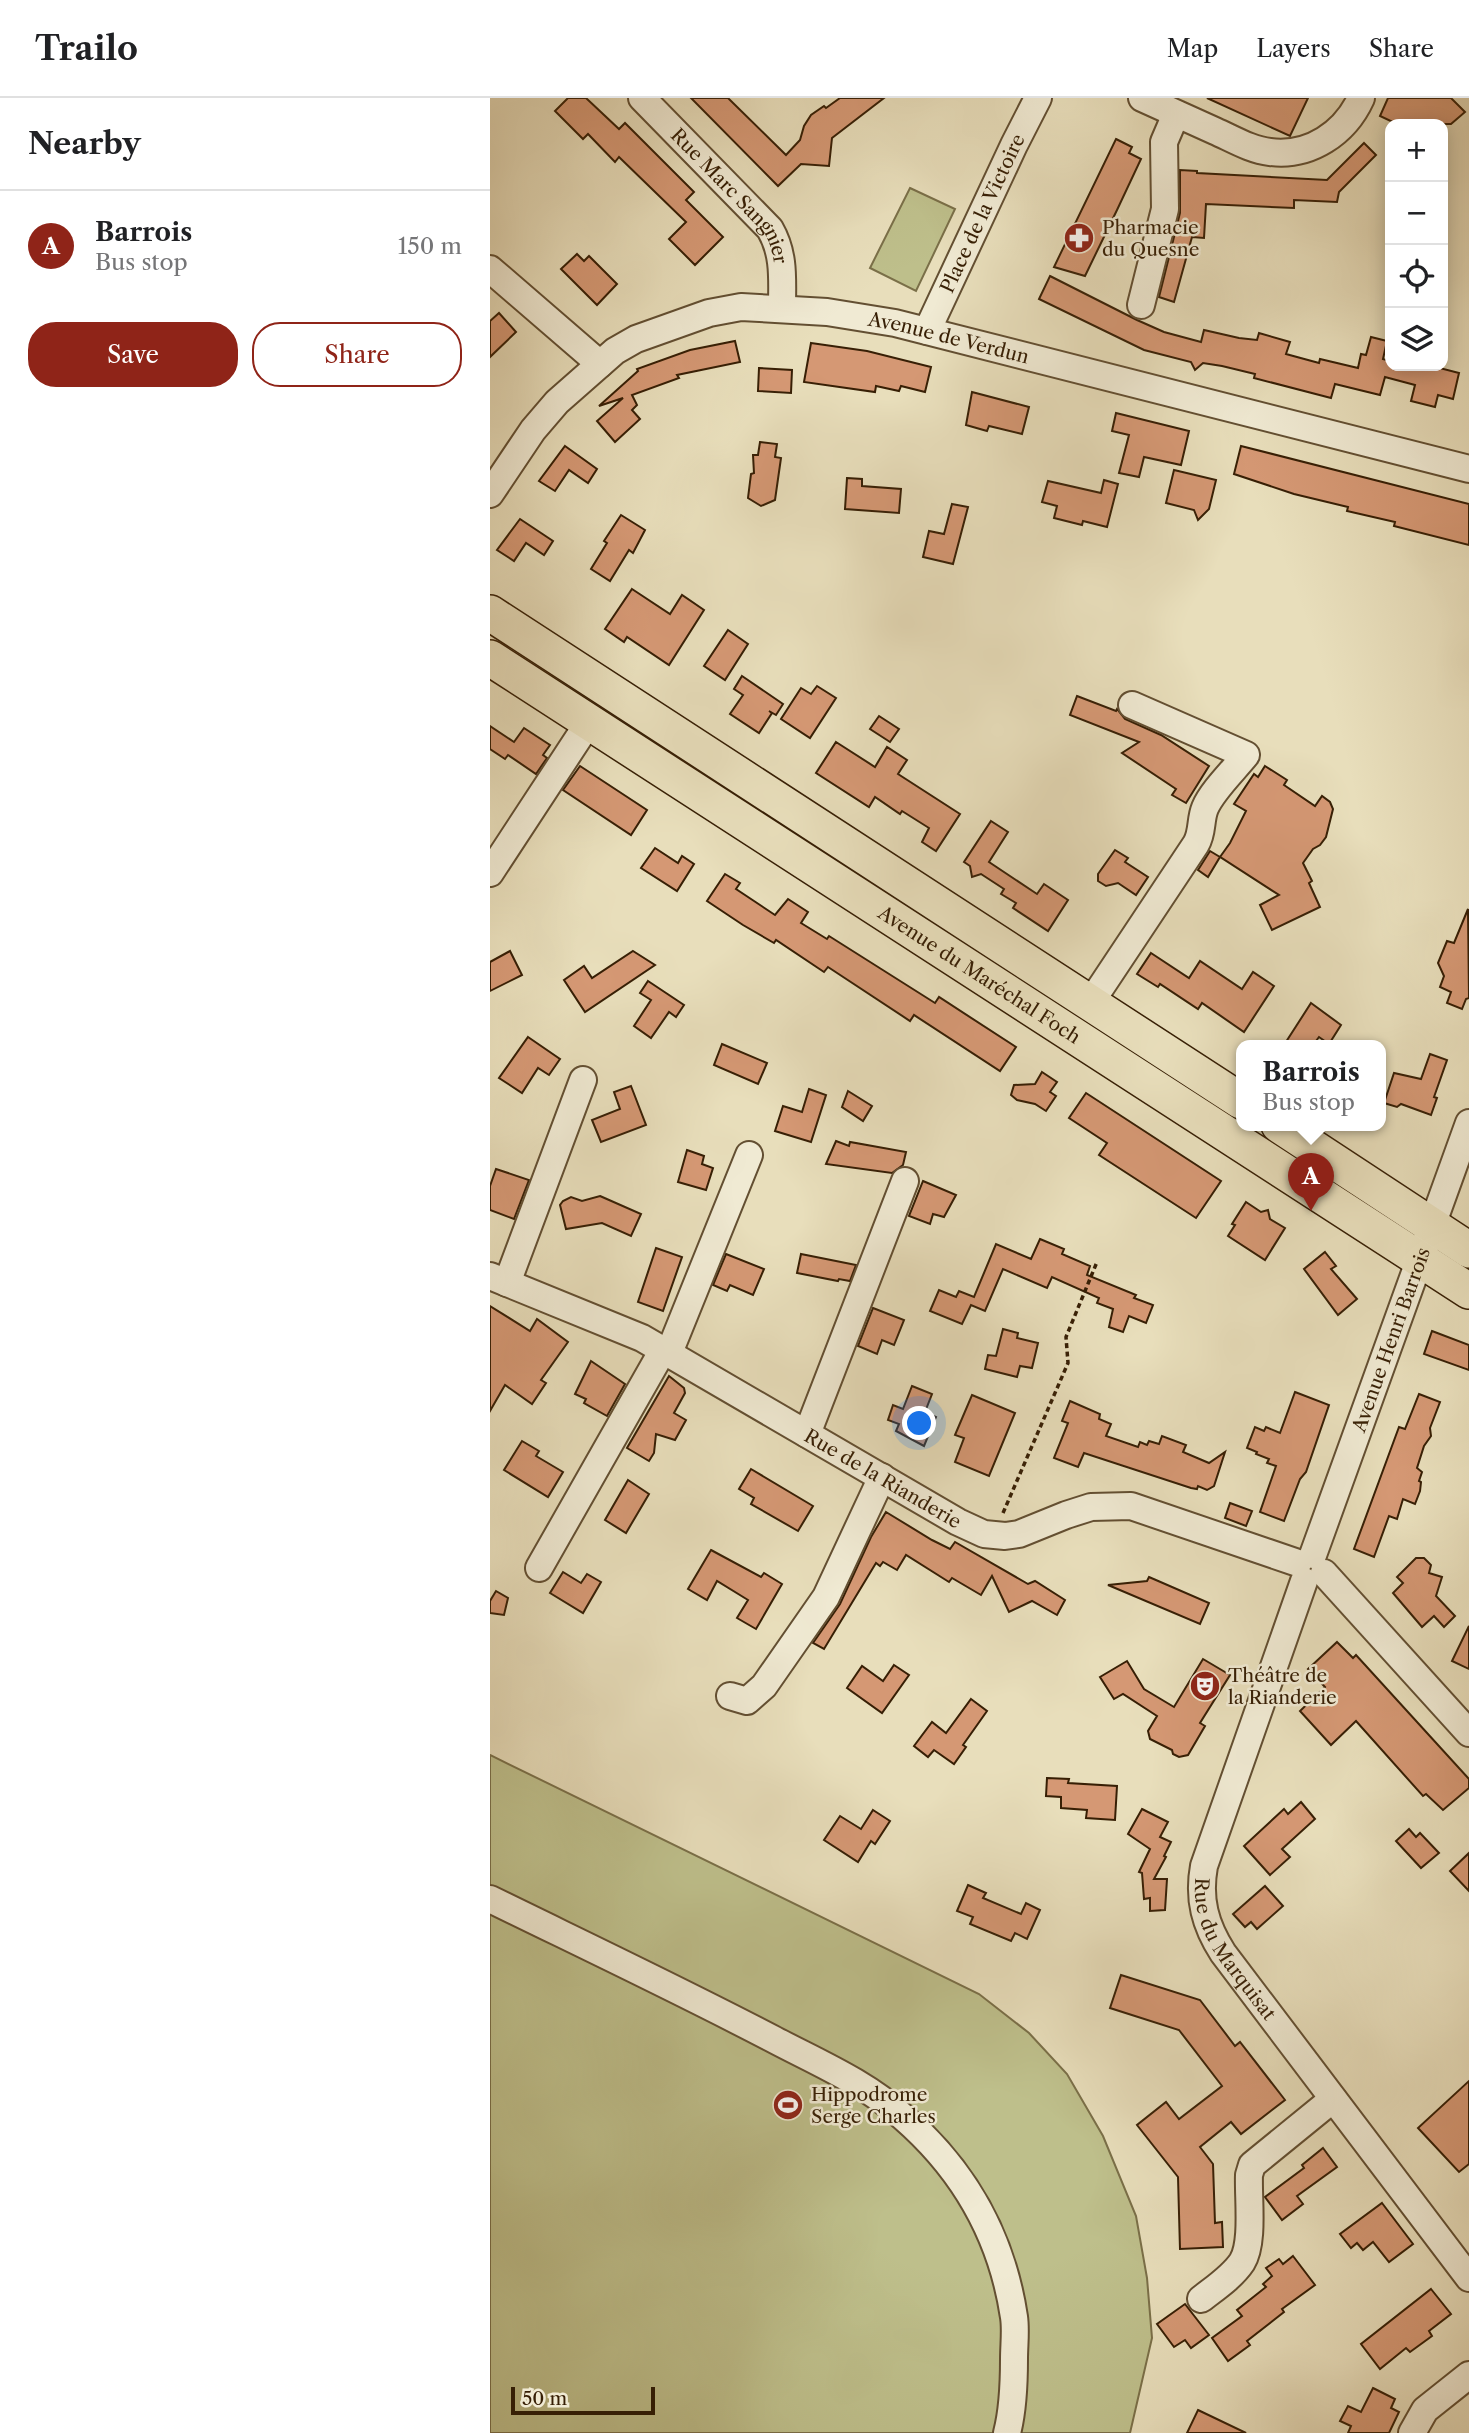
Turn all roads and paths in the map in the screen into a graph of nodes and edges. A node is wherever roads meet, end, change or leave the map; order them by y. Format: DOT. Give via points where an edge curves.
graph roads {
  1 [pos="642,98"];
  2 [pos="1038,98"];
  3 [pos="1142,98"];
  4 [pos="1361,98"];
  5 [pos="1176,114"];
  6 [pos="490,270"];
  7 [pos="1140,305"];
  8 [pos="782,309"];
  9 [pos="927,331"];
  10 [pos="600,364"];
  11 [pos="1469,469"];
  12 [pos="490,494"];
  13 [pos="490,613"];
  14 [pos="490,658"];
  15 [pos="1132,705"];
  16 [pos="589,722"];
  17 [pos="490,873"];
  18 [pos="1091,1002"];
  19 [pos="583,1080"];
  20 [pos="1236,1098"];
  21 [pos="1469,1123"];
  22 [pos="1288,1131"];
  23 [pos="749,1155"];
  24 [pos="905,1181"];
  25 [pos="1432,1226"];
  26 [pos="1469,1250"];
  27 [pos="1420,1259"];
  28 [pos="1097,1262"];
  29 [pos="499,1279"];
  30 [pos="1469,1291"];
  31 [pos="666,1351"];
  32 [pos="807,1434"];
  33 [pos="882,1477"];
  34 [pos="993,1536"];
  35 [pos="539,1568"];
  36 [pos="1310,1568"];
  37 [pos="730,1696"];
  38 [pos="1469,1733"];
  39 [pos="490,1899"];
  40 [pos="1334,2099"];
  41 [pos="1469,2278"];
  42 [pos="1201,2299"];
  43 [pos="1469,2375"];
  44 [pos="1007,2433"];
  45 [pos="1412,2433"];
  1 -- 8 [label="street, Rue Marc Sangnier" via="770,229 782,261"];
  2 -- 9 [label="street, Place de la Victoire"];
  3 -- 5 [label="street"];
  4 -- 5 [label="street" via="1331,136 1308,148 1280,152 1244,145"];
  5 -- 7 [label="street" via="1164,142 1165,209"];
  6 -- 10 [label="street"];
  8 -- 9 [label="street, Avenue de Verdun" via="862,317"];
  8 -- 10 [label="street, Avenue de Verdun" via="741,307 709,313 636,338"];
  9 -- 11 [label="street, Avenue de Verdun"];
  10 -- 12 [label="street, Avenue de Verdun" via="543,417"];
  13 -- 18 [label="main road, Avenue du Maréchal Foch"];
  14 -- 16 [label="main road, Avenue du Maréchal Foch"];
  15 -- 18 [label="street" via="1246,755 1207,804 1202,835"];
  16 -- 17 [label="street"];
  16 -- 27 [label="main road, Avenue du Maréchal Foch"];
  18 -- 20 [label="main road, Avenue du Maréchal Foch"];
  19 -- 29 [label="street"];
  21 -- 25 [label="street, Avenue Henri Barrois"];
  22 -- 25 [label="main road"];
  23 -- 31 [label="street"];
  24 -- 32 [label="street"];
  25 -- 26 [label="main road"];
  25 -- 27 [label="street, Avenue Henri Barrois"];
  27 -- 30 [label="main road, Avenue du Maréchal Foch"];
  27 -- 36 [label="street, Avenue Henri Barrois"];
  28 -- 34 [label="path" via="1066,1337 1069,1363"];
  29 -- 31 [label="street, Rue de la Rianderie"];
  31 -- 32 [label="street, Rue de la Rianderie"];
  31 -- 35 [label="street"];
  32 -- 33 [label="street, Rue de la Rianderie"];
  33 -- 34 [label="street, Rue de la Rianderie" via="958,1522"];
  33 -- 37 [label="street" via="826,1597 772,1675 747,1701"];
  34 -- 36 [label="street" via="1019,1534 1091,1507 1131,1506"];
  36 -- 38 [label="street"];
  36 -- 40 [label="street, Rue du Marquisat" via="1204,1866 1201,1899 1206,1923 1223,1953"];
  39 -- 44 [label="street" via="872,2092 945,2158 983,2214 1007,2284 1014,2318 1014,2372"];
  40 -- 41 [label="street, Rue du Marquisat"];
  40 -- 42 [label="street" via="1252,2165 1246,2254 1238,2267"];
  43 -- 45 [label="street" via="1425,2410"];
}
